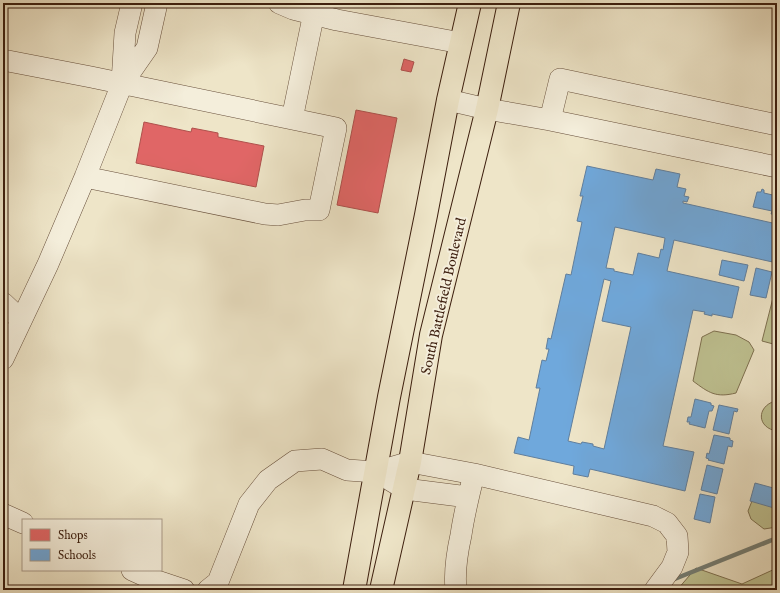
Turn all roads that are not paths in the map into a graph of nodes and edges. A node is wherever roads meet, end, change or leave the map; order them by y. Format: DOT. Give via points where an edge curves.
graph roads {
  1 [pos="132,3"];
  2 [pos="157,3"];
  3 [pos="278,3"];
  4 [pos="470,3"];
  5 [pos="509,3"];
  6 [pos="315,9"];
  7 [pos="461,43"];
  8 [pos="3,60"];
  9 [pos="122,84"];
  10 [pos="448,100"];
  11 [pos="487,108"];
  12 [pos="292,120"];
  13 [pos="550,120"];
  14 [pos="777,125"];
  15 [pos="777,167"];
  16 [pos="84,177"];
  17 [pos="3,303"];
  18 [pos="21,320"];
  19 [pos="3,359"];
  20 [pos="410,462"];
  21 [pos="376,472"];
  22 [pos="474,474"];
  23 [pos="405,489"];
  24 [pos="468,497"];
  25 [pos="3,514"];
  26 [pos="22,523"];
  27 [pos="134,571"];
  28 [pos="184,590"];
  29 [pos="208,590"];
  30 [pos="354,590"];
  31 [pos="382,590"];
  32 [pos="456,590"];
  33 [pos="655,590"];
  1 -- 9 [label="lane" via="125,33"];
  2 -- 9 [label="lane" via="147,48"];
  3 -- 6 [label="lane" via="293,9"];
  4 -- 7 [label="highway"];
  5 -- 11 [label="highway, South Battlefield Boulevard"];
  6 -- 7 [label="lane" via="337,20"];
  6 -- 12 [label="lane"];
  7 -- 10 [label="highway"];
  8 -- 9 [label="lane"];
  9 -- 12 [label="lane"];
  9 -- 16 [label="lane"];
  10 -- 11 [label="lane"];
  10 -- 21 [label="highway"];
  11 -- 13 [label="lane"];
  11 -- 20 [label="highway, South Battlefield Boulevard" via="431,335"];
  12 -- 16 [label="lane" via="336,128 319,210 265,214"];
  13 -- 14 [label="lane" via="560,79"];
  13 -- 15 [label="lane"];
  16 -- 18 [label="lane" via="48,264"];
  17 -- 18 [label="lane"];
  18 -- 19 [label="lane"];
  20 -- 21 [label="lane"];
  20 -- 22 [label="lane"];
  20 -- 23 [label="highway, South Battlefield Boulevard"];
  21 -- 23 [label="lane"];
  21 -- 29 [label="lane" via="347,470 322,459 295,461 268,480 249,504 218,582"];
  21 -- 30 [label="highway"];
  22 -- 24 [label="lane"];
  22 -- 33 [label="lane" via="653,516 667,522 676,536 678,552 672,567"];
  23 -- 24 [label="lane"];
  23 -- 31 [label="highway, South Battlefield Boulevard"];
  24 -- 32 [label="lane" via="454,578"];
  25 -- 26 [label="lane"];
  27 -- 28 [label="lane"];
}
